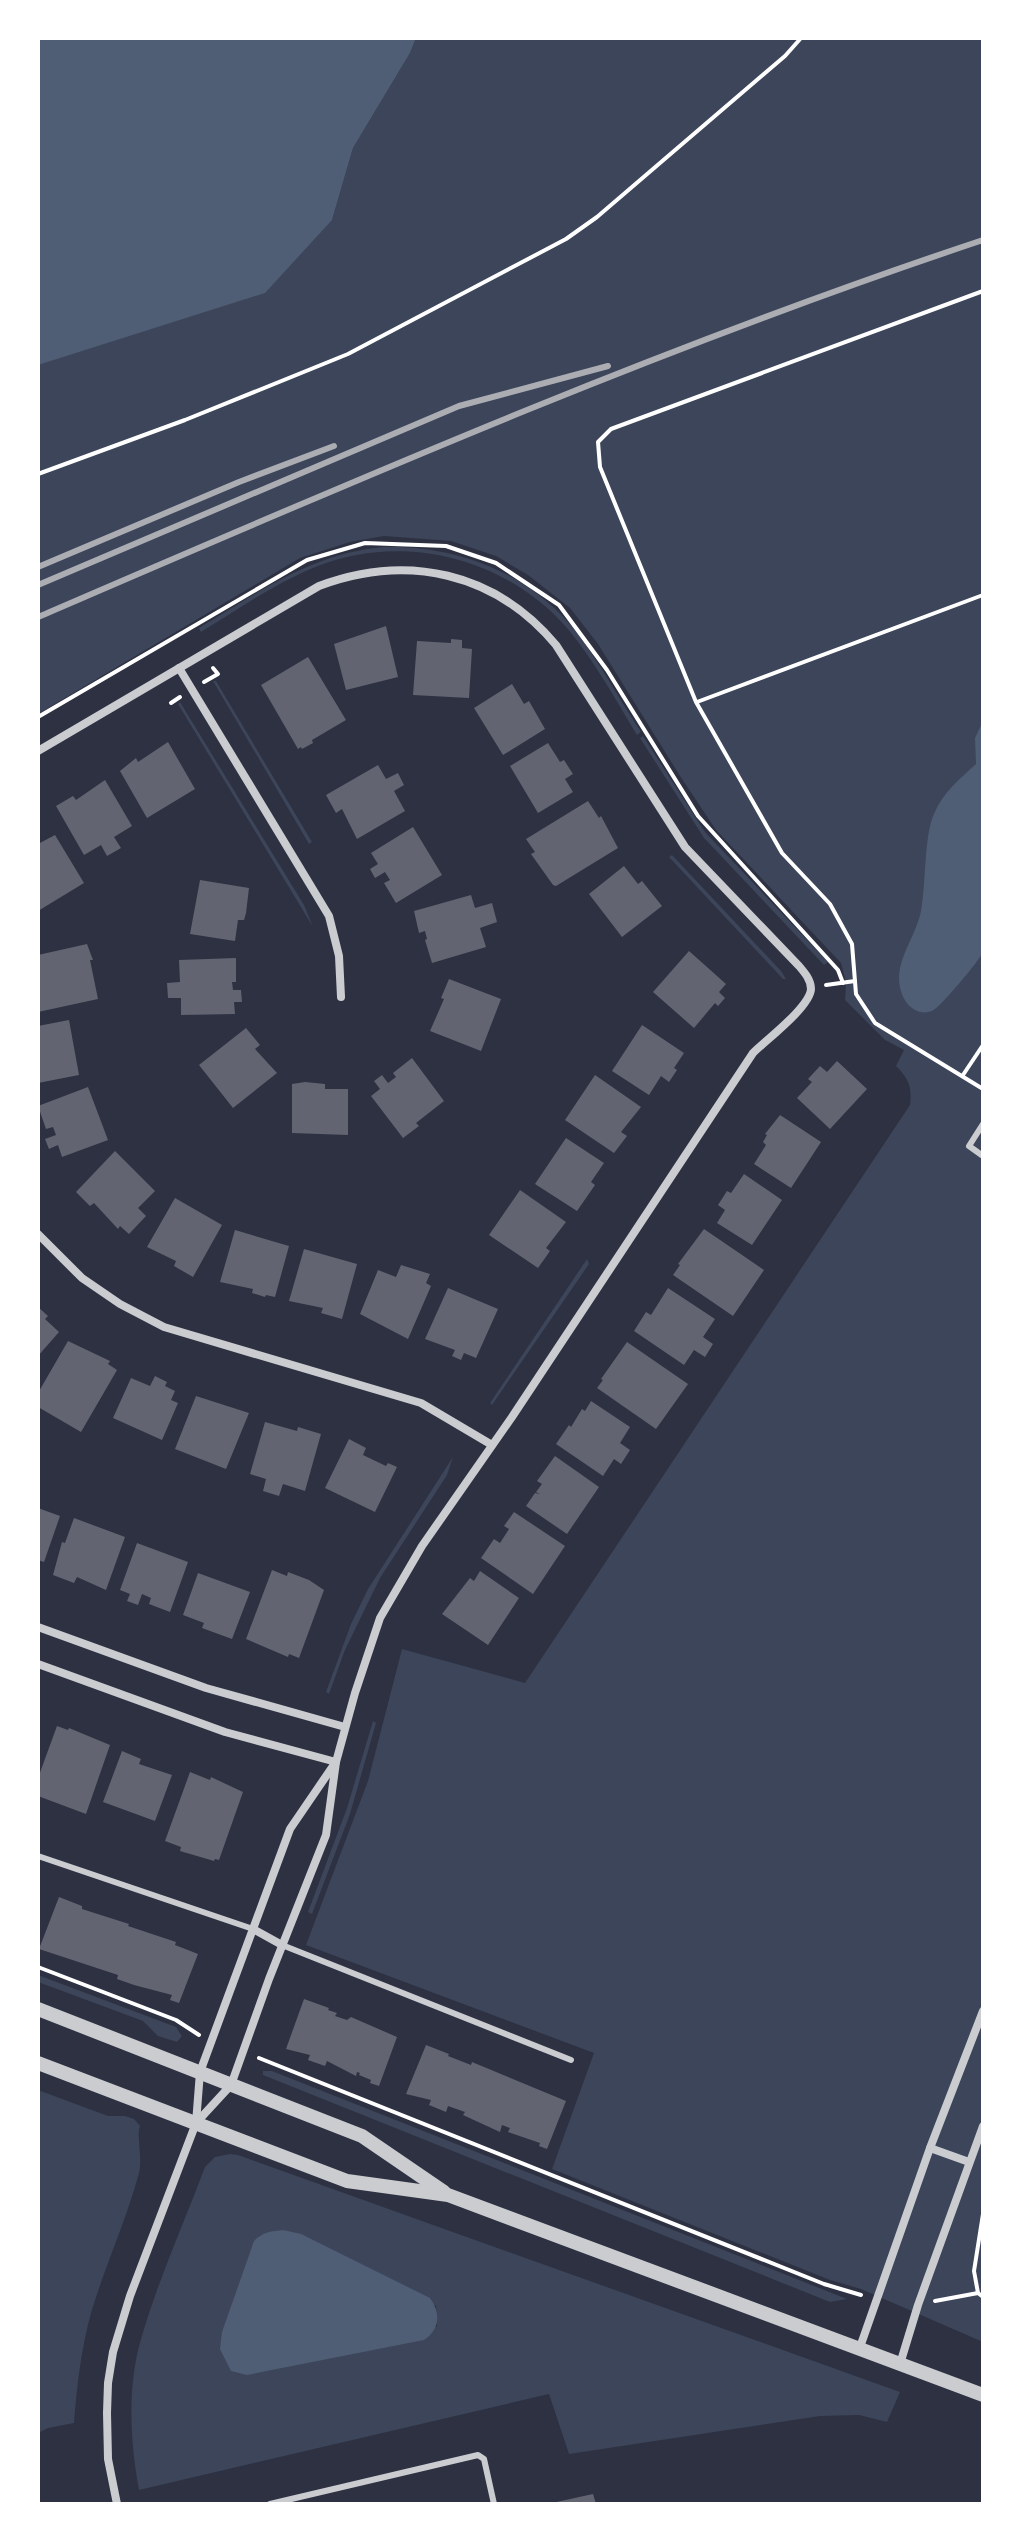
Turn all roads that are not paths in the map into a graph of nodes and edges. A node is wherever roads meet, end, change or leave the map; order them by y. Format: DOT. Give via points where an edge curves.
graph roads {
  1 [pos="179,668"];
  2 [pos="38,751"];
  3 [pos="341,997"];
  4 [pos="983,1124"];
  5 [pos="983,1156"];
  6 [pos="38,1234"];
  7 [pos="492,1445"];
  8 [pos="38,1627"];
  9 [pos="38,1664"];
  10 [pos="345,1727"];
  11 [pos="336,1762"];
  12 [pos="38,1856"];
  13 [pos="253,1929"];
  14 [pos="282,1945"];
  15 [pos="38,2009"];
  16 [pos="983,2011"];
  17 [pos="981,2021"];
  18 [pos="571,2060"];
  19 [pos="38,2063"];
  20 [pos="200,2072"];
  21 [pos="231,2085"];
  22 [pos="196,2123"];
  23 [pos="983,2126"];
  24 [pos="930,2148"];
  25 [pos="969,2162"];
  26 [pos="448,2195"];
  27 [pos="859,2350"];
  28 [pos="900,2365"];
  29 [pos="983,2395"];
  30 [pos="117,2504"];
  31 [pos="270,2504"];
  32 [pos="494,2504"];
  1 -- 2 [label="street"];
  1 -- 3 [label="street" via="329,916 339,956"];
  1 -- 7 [label="street" via="345,576 432,571 488,589 525,612 556,645 685,847 807,975 810,994 753,1053"];
  4 -- 5 [label="lane" via="969,1146"];
  6 -- 7 [label="street" via="82,1278 164,1327 421,1403"];
  7 -- 10 [label="street" via="380,1618"];
  8 -- 10 [label="street" via="206,1688"];
  9 -- 11 [label="street" via="225,1732"];
  10 -- 11 [label="street"];
  11 -- 13 [label="street" via="290,1829"];
  11 -- 14 [label="street" via="326,1835"];
  12 -- 13 [label="lane"];
  13 -- 14 [label="street"];
  13 -- 20 [label="street"];
  14 -- 18 [label="lane"];
  14 -- 21 [label="street"];
  15 -- 20 [label="street"];
  16 -- 17 [label="street"];
  17 -- 24 [label="street"];
  19 -- 22 [label="street"];
  20 -- 21 [label="street"];
  20 -- 22 [label="street"];
  21 -- 22 [label="street"];
  21 -- 26 [label="street" via="362,2136"];
  22 -- 26 [label="street" via="347,2181"];
  22 -- 30 [label="street" via="113,2352 107,2428"];
  23 -- 25 [label="street"];
  24 -- 25 [label="street"];
  24 -- 27 [label="street"];
  25 -- 28 [label="street"];
  26 -- 27 [label="street"];
  27 -- 28 [label="street"];
  28 -- 29 [label="street"];
  31 -- 32 [label="lane" via="478,2455 484,2459"];
}
